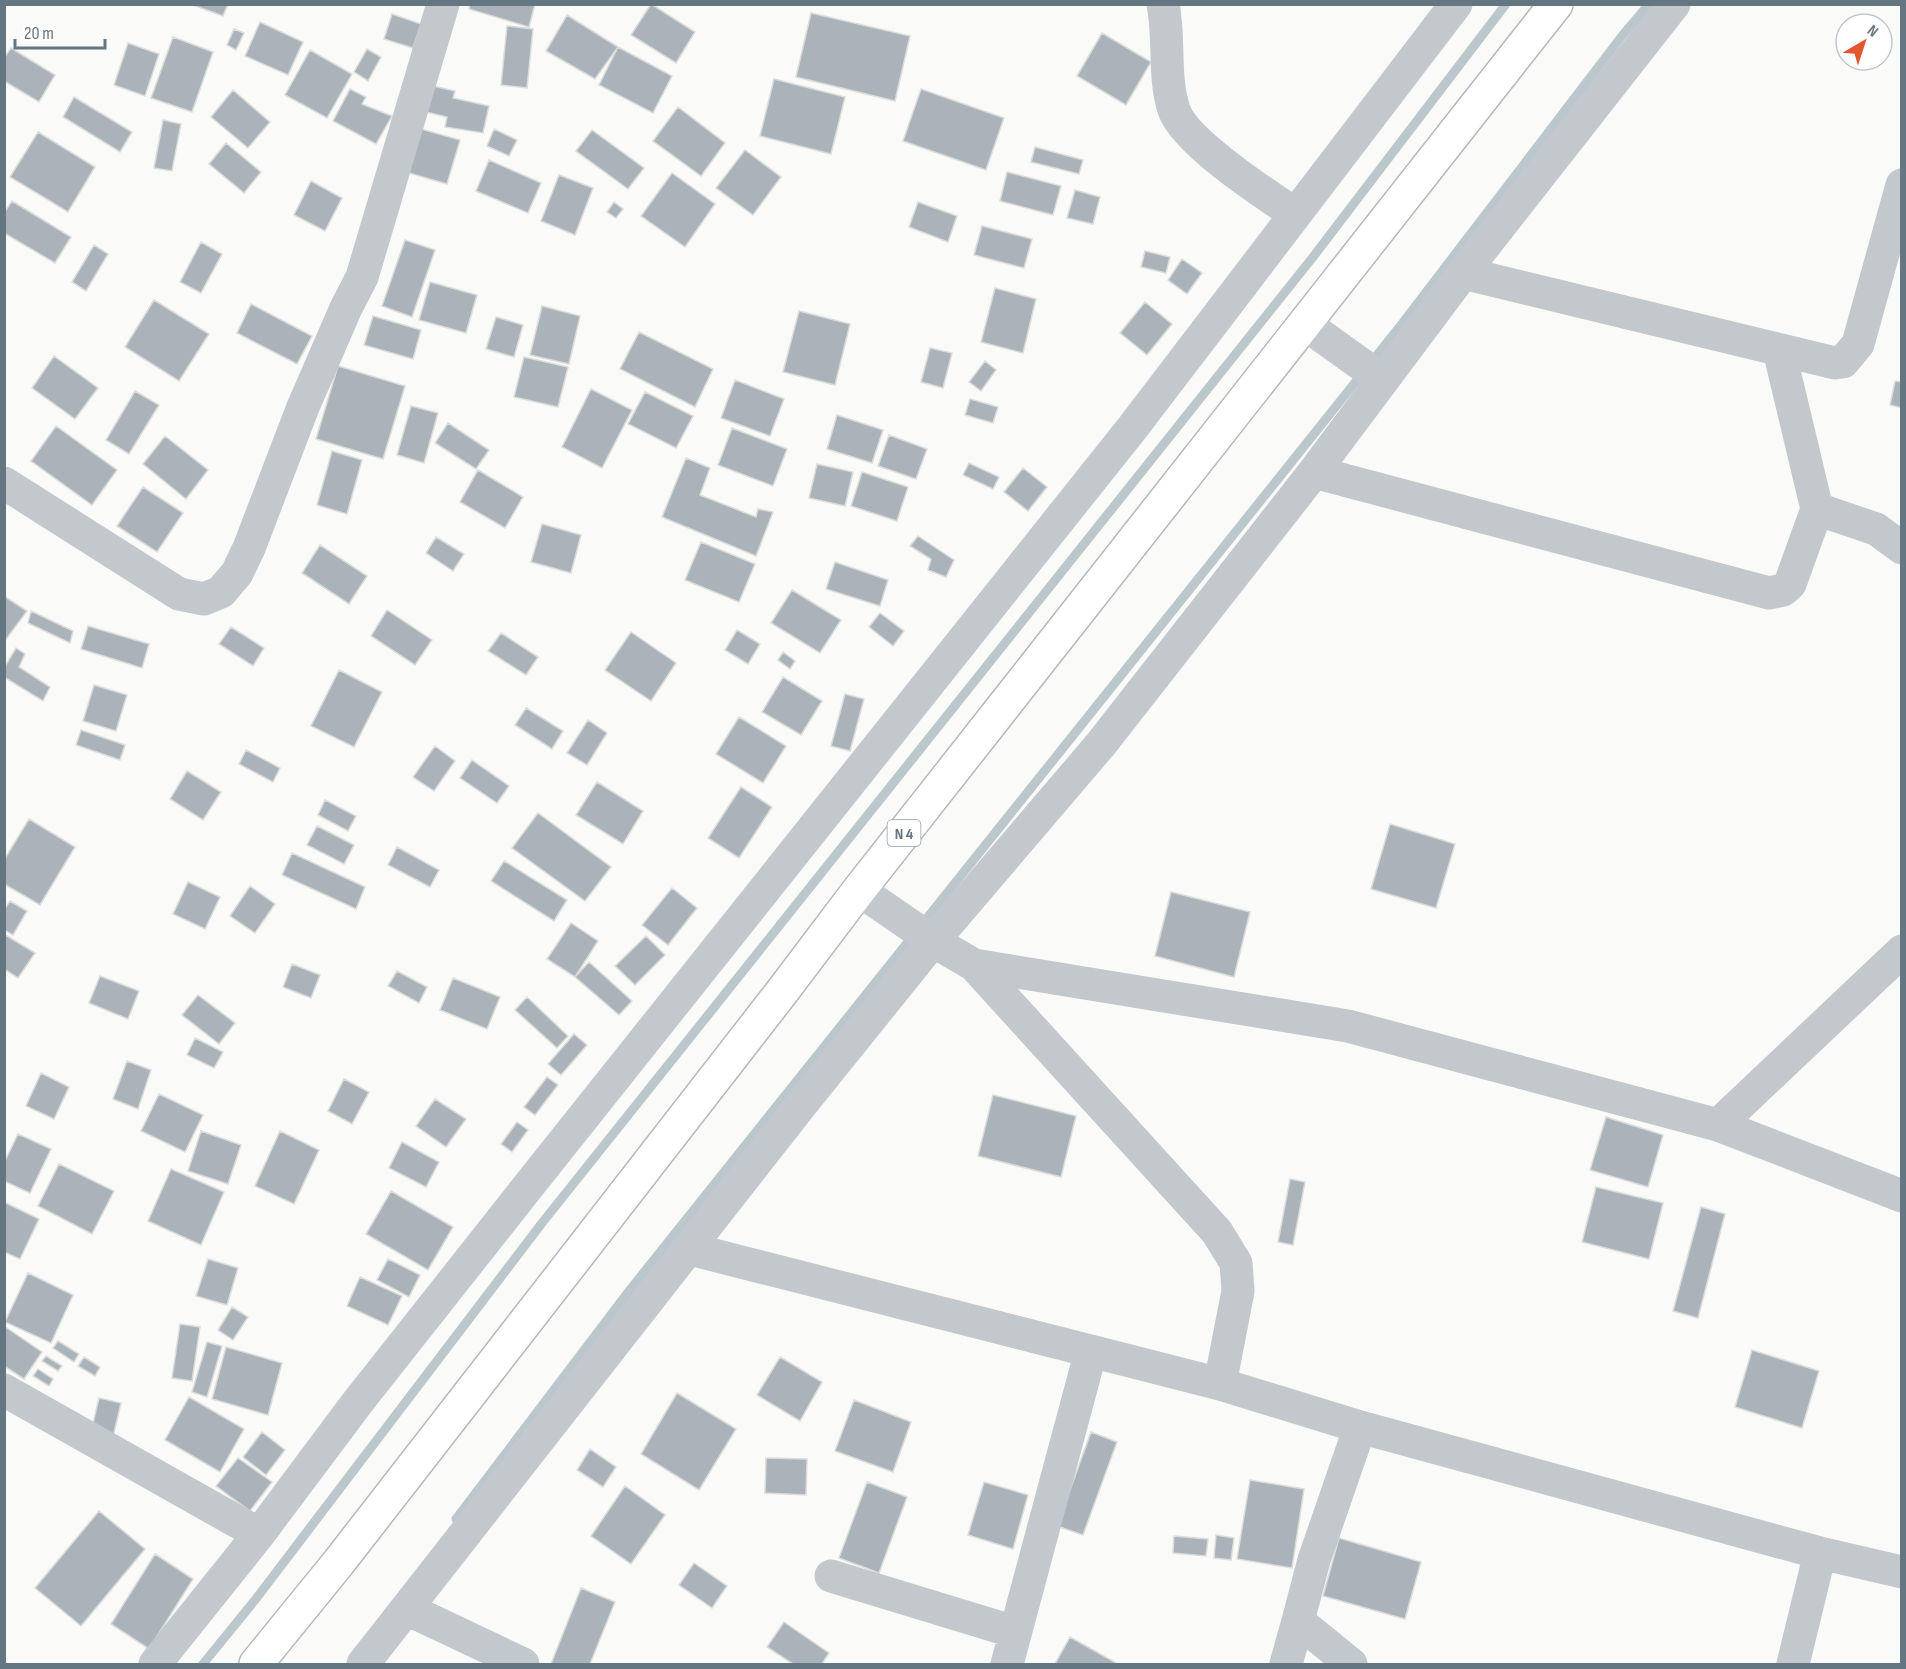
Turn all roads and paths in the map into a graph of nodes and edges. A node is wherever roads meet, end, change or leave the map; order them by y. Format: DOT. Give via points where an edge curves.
graph roads {
  1 [pos="443,4"];
  2 [pos="1163,4"];
  3 [pos="1456,4"];
  4 [pos="1556,4"];
  5 [pos="1674,4"];
  6 [pos="1902,184"];
  7 [pos="1295,214"];
  8 [pos="1463,273"];
  9 [pos="1305,324"];
  10 [pos="1779,350"];
  11 [pos="1383,380"];
  12 [pos="1314,472"];
  13 [pos="4,483"];
  14 [pos="1817,509"];
  15 [pos="1902,548"];
  16 [pos="859,890"];
  17 [pos="922,932"];
  18 [pos="1902,951"];
  19 [pos="974,965"];
  20 [pos="1718,1125"];
  21 [pos="1902,1196"];
  22 [pos="690,1249"];
  23 [pos="1091,1351"];
  24 [pos="1220,1384"];
  25 [pos="4,1390"];
  26 [pos="1360,1427"];
  27 [pos="259,1534"];
  28 [pos="1820,1552"];
  29 [pos="1902,1572"];
  30 [pos="831,1576"];
  31 [pos="407,1609"];
  32 [pos="1298,1621"];
  33 [pos="1015,1632"];
  34 [pos="155,1665"];
  35 [pos="256,1665"];
  36 [pos="363,1665"];
  37 [pos="523,1665"];
  38 [pos="1007,1665"];
  39 [pos="1286,1665"];
  40 [pos="1351,1665"];
  41 [pos="1794,1665"];
  1 -- 13 [label="street" via="362,278 303,407 249,548 237,573 221,592 204,599 179,594"];
  2 -- 7 [label="street" via="1174,111 1193,138"];
  3 -- 7 [label="street"];
  4 -- 9 [label="highway, N 4"];
  5 -- 8 [label="street"];
  6 -- 10 [label="street" via="1854,350 1843,362 1834,363"];
  7 -- 27 [label="street" via="1125,436 357,1403"];
  8 -- 10 [label="street"];
  8 -- 11 [label="street"];
  9 -- 11 [label="street"];
  9 -- 16 [label="highway, N 4"];
  10 -- 14 [label="street"];
  11 -- 12 [label="street"];
  12 -- 14 [label="street" via="1769,593 1790,584"];
  12 -- 17 [label="street" via="1101,744"];
  14 -- 15 [label="street" via="1876,529"];
  16 -- 17 [label="street"];
  16 -- 35 [label="highway, N 4"];
  17 -- 19 [label="street"];
  17 -- 22 [label="street" via="800,1106"];
  18 -- 20 [label="street"];
  19 -- 20 [label="street" via="1348,1026"];
  19 -- 24 [label="street" via="1217,1232 1236,1263 1238,1291"];
  20 -- 21 [label="street"];
  22 -- 23 [label="street"];
  22 -- 31 [label="street"];
  23 -- 24 [label="street"];
  23 -- 33 [label="street"];
  24 -- 26 [label="street"];
  25 -- 27 [label="street"];
  26 -- 28 [label="street"];
  26 -- 32 [label="street" via="1314,1560"];
  27 -- 34 [label="street"];
  28 -- 29 [label="street"];
  28 -- 41 [label="street"];
  30 -- 33 [label="street"];
  31 -- 36 [label="street"];
  31 -- 37 [label="street"];
  32 -- 39 [label="street"];
  32 -- 40 [label="street"];
  33 -- 38 [label="street"];
}
